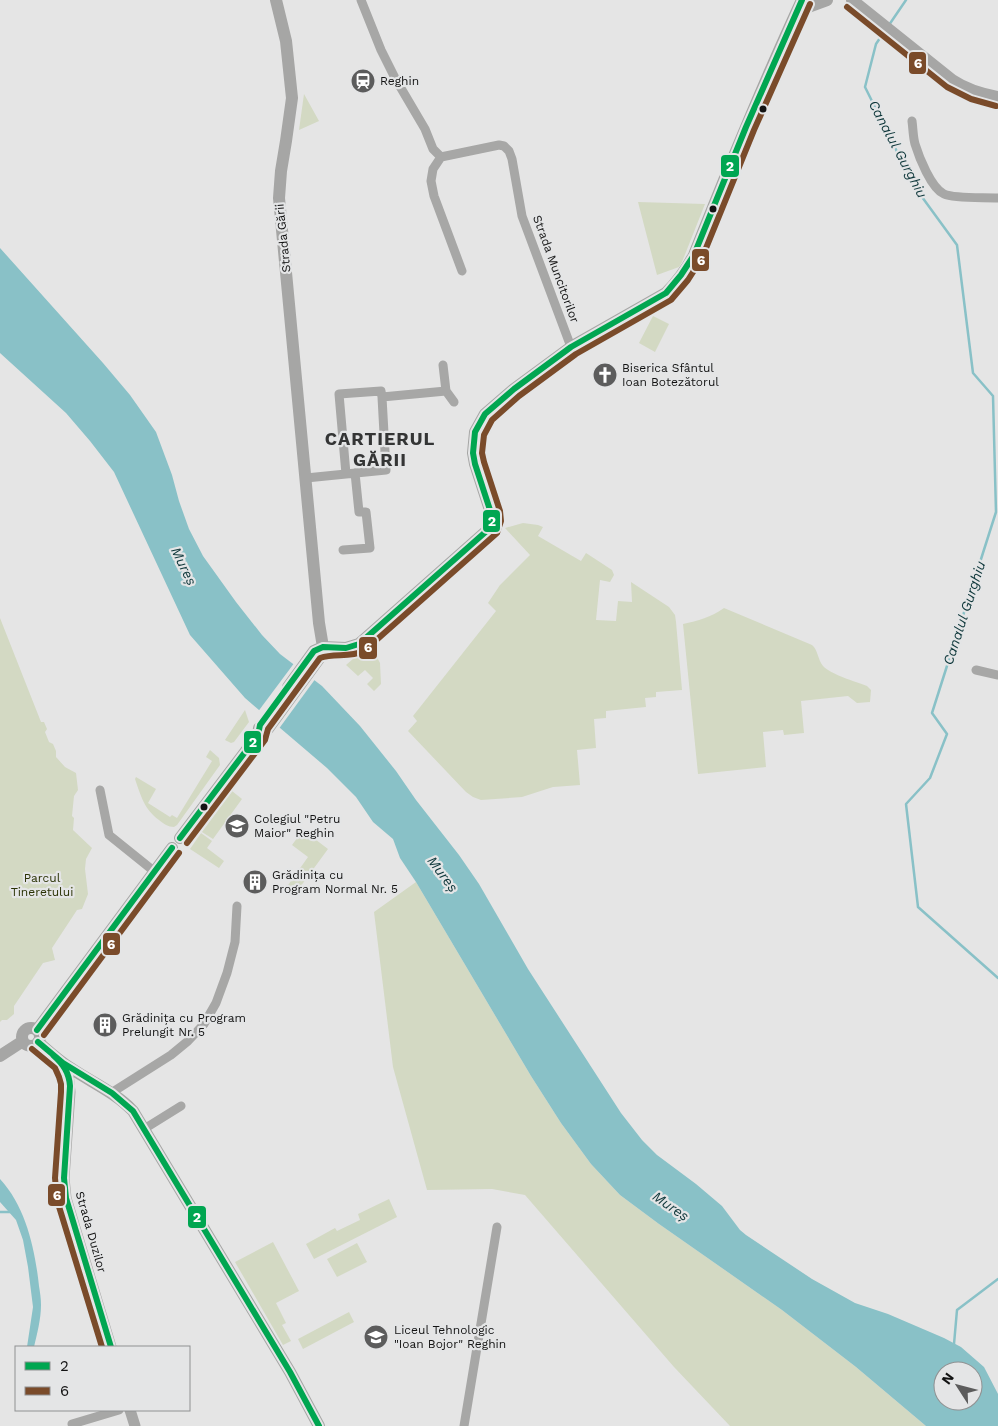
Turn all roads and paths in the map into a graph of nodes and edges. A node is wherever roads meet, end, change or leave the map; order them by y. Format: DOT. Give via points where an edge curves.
graph roads {
  1 [pos="276,0"];
  2 [pos="361,0"];
  3 [pos="827,0"];
  4 [pos="850,1"];
  5 [pos="800,6"];
  6 [pos="998,97"];
  7 [pos="912,121"];
  8 [pos="441,158"];
  9 [pos="998,198"];
  10 [pos="462,271"];
  11 [pos="571,346"];
  12 [pos="443,365"];
  13 [pos="446,391"];
  14 [pos="382,397"];
  15 [pos="454,402"];
  16 [pos="350,474"];
  17 [pos="306,478"];
  18 [pos="343,550"];
  19 [pos="319,651"];
  20 [pos="976,670"];
  21 [pos="998,675"];
  22 [pos="100,790"];
  23 [pos="155,872"];
  24 [pos="237,906"];
  25 [pos="38,1036"];
  26 [pos="0,1056"];
  27 [pos="62,1063"];
  28 [pos="111,1093"];
  29 [pos="181,1106"];
  30 [pos="144,1129"];
  31 [pos="497,1226"];
  32 [pos="111,1346"];
  33 [pos="116,1411"];
  34 [pos="130,1411"];
  35 [pos="72,1424"];
  36 [pos="135,1426"];
  37 [pos="320,1426"];
  38 [pos="464,1426"];
  1 -- 17 [label="main road, Strada Gării" via="286,41 292,98 279,198"];
  2 -- 8 [label="street" via="392,71 433,149"];
  3 -- 5 [label="main road"];
  4 -- 6 [label="main road" via="964,88"];
  5 -- 11 [label="main road" via="694,255 678,282 666,293"];
  7 -- 9 [label="street" via="915,143 935,188 956,196"];
  8 -- 10 [label="street" via="433,169 431,181"];
  8 -- 11 [label="street, Strada Muncitorilor" via="499,145 509,151 522,216"];
  11 -- 19 [label="main road" via="485,414 475,432 475,464 491,513 490,528 358,644"];
  12 -- 13 [label="street"];
  13 -- 14 [label="street"];
  13 -- 15 [label="street"];
  14 -- 16 [label="street" via="386,470"];
  14 -- 16 [label="street" via="381,391 339,394"];
  16 -- 17 [label="street"];
  16 -- 18 [label="street" via="359,512 366,512 370,548"];
  17 -- 19 [label="main road, Strada Gării" via="320,623"];
  19 -- 23 [label="main road"];
  20 -- 21 [label="street"];
  22 -- 23 [label="street" via="109,835"];
  23 -- 25 [label="main road"];
  24 -- 28 [label="street" via="235,942 227,974 204,1024 171,1055"];
  25 -- 26 [label="main road" via="31,1028 25,1031 24,1041"];
  25 -- 27 [label="main road"];
  27 -- 28 [label="main road"];
  27 -- 32 [label="street, Strada Duzilor" via="68,1073 70,1092 64,1178 66,1198"];
  28 -- 30 [label="main road" via="125,1102"];
  29 -- 30 [label="street"];
  30 -- 37 [label="main road"];
  31 -- 38 [label="street"];
  33 -- 35 [label="street"];
  34 -- 36 [label="street"];
}
